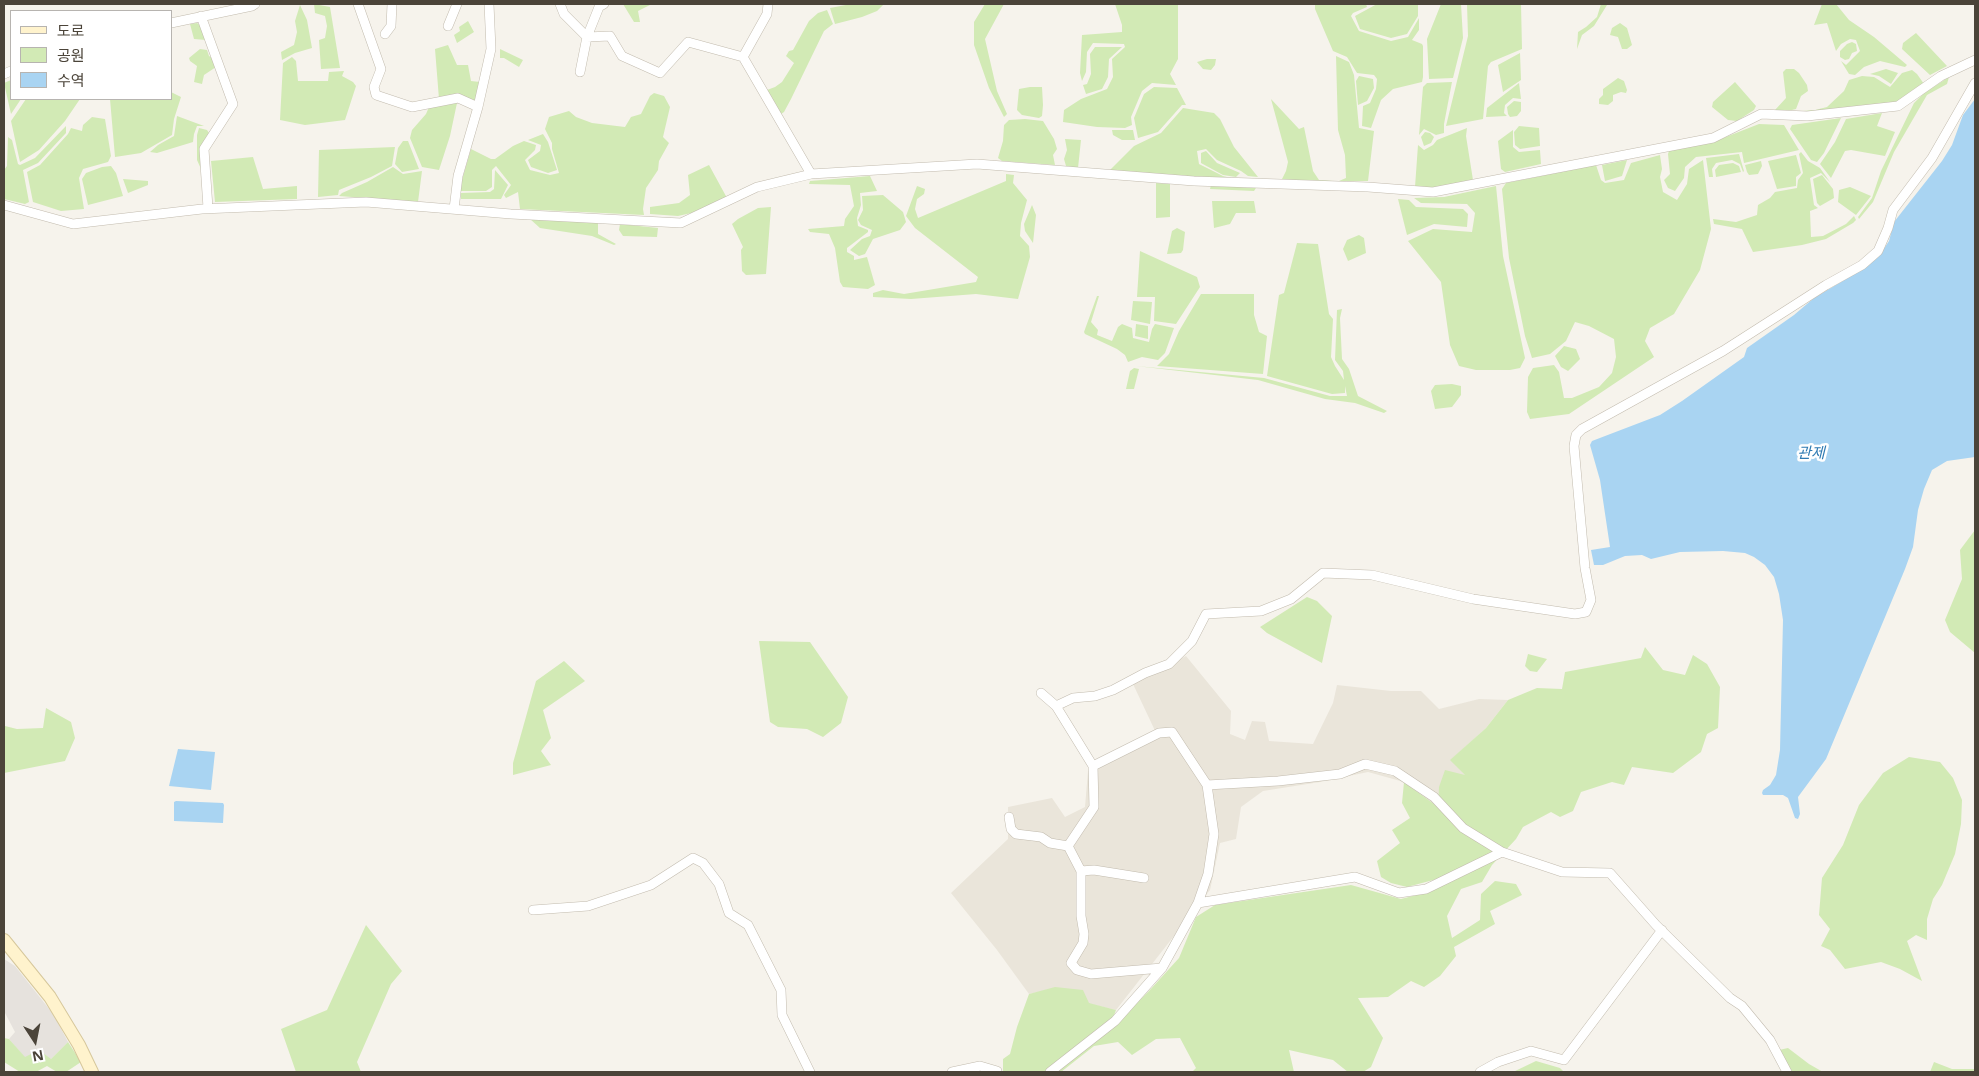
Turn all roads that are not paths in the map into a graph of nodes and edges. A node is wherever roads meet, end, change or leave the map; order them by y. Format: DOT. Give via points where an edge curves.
graph roads {
  1 [pos="255,4"];
  2 [pos="358,4"];
  3 [pos="392,4"];
  4 [pos="458,4"];
  5 [pos="489,4"];
  6 [pos="560,4"];
  7 [pos="604,4"];
  8 [pos="768,4"];
  9 [pos="201,16"];
  10 [pos="172,23"];
  11 [pos="448,26"];
  12 [pos="385,34"];
  13 [pos="587,37"];
  14 [pos="742,58"];
  15 [pos="1975,60"];
  16 [pos="580,72"];
  17 [pos="1975,83"];
  18 [pos="478,106"];
  19 [pos="810,174"];
  20 [pos="4,205"];
  21 [pos="208,208"];
  22 [pos="454,209"];
  23 [pos="1041,693"];
  24 [pos="1056,706"];
  25 [pos="1093,766"];
  26 [pos="1207,785"];
  27 [pos="1009,817"];
  28 [pos="1068,846"];
  29 [pos="1502,852"];
  30 [pos="1081,871"];
  31 [pos="1144,878"];
  32 [pos="1198,903"];
  33 [pos="533,910"];
  34 [pos="1662,930"];
  35 [pos="4,940"];
  36 [pos="1162,968"];
  37 [pos="92,1072"];
  38 [pos="810,1072"];
  39 [pos="952,1072"];
  40 [pos="997,1072"];
  41 [pos="1050,1072"];
  42 [pos="1480,1072"];
  43 [pos="1787,1072"];
  1 -- 9 [label="street"];
  2 -- 18 [label="street" via="381,69 374,87 376,95 412,107 458,98"];
  3 -- 12 [label="street" via="391,26"];
  4 -- 11 [label="street"];
  5 -- 18 [label="street" via="491,49"];
  6 -- 13 [label="street" via="564,14"];
  7 -- 13 [label="street" via="599,7"];
  8 -- 14 [label="street" via="767,14"];
  9 -- 10 [label="street"];
  9 -- 21 [label="street" via="233,104 204,149"];
  13 -- 14 [label="street" via="610,36 622,56 660,73 688,42"];
  13 -- 16 [label="street"];
  14 -- 19 [label="street"];
  15 -- 19 [label="street" via="1941,76 1898,106 1807,116 1761,114 1713,138 1433,192 1194,181 977,164"];
  17 -- 24 [label="street" via="1932,158 1894,210 1878,250 1862,265 1723,351 1576,435 1578,493 1591,600 1586,612 1575,614 1473,599 1372,575 1323,573 1291,599 1261,611 1206,614 1192,641 1169,664 1113,690 1073,698"];
  18 -- 22 [label="street" via="458,176"];
  19 -- 22 [label="street" via="757,187 681,223"];
  20 -- 21 [label="street" via="73,224"];
  21 -- 22 [label="street" via="366,202"];
  23 -- 24 [label="street"];
  24 -- 25 [label="street"];
  25 -- 26 [label="street" via="1159,733 1172,732"];
  25 -- 28 [label="street" via="1094,807"];
  26 -- 29 [label="street" via="1340,774 1365,764 1395,771 1434,797 1463,828"];
  26 -- 32 [label="street" via="1214,834 1208,874"];
  27 -- 28 [label="street" via="1011,829 1016,834 1041,837"];
  28 -- 30 [label="street"];
  29 -- 32 [label="street" via="1426,889 1398,894 1355,877"];
  29 -- 34 [label="street" via="1562,872 1610,873"];
  30 -- 31 [label="street"];
  30 -- 36 [label="street" via="1084,934 1083,943 1071,963 1077,970 1091,974"];
  32 -- 36 [label="street"];
  33 -- 38 [label="street" via="588,906 651,886 693,858 698,860 719,884 729,913 748,925 781,990 782,1014"];
  34 -- 42 [label="street" via="1564,1060 1531,1051"];
  34 -- 43 [label="street" via="1742,1006 1770,1040"];
  35 -- 37 [label="street" via="50,997 80,1045"];
  36 -- 41 [label="street" via="1115,1021"];
  39 -- 40 [label="street" via="980,1066"];
}
